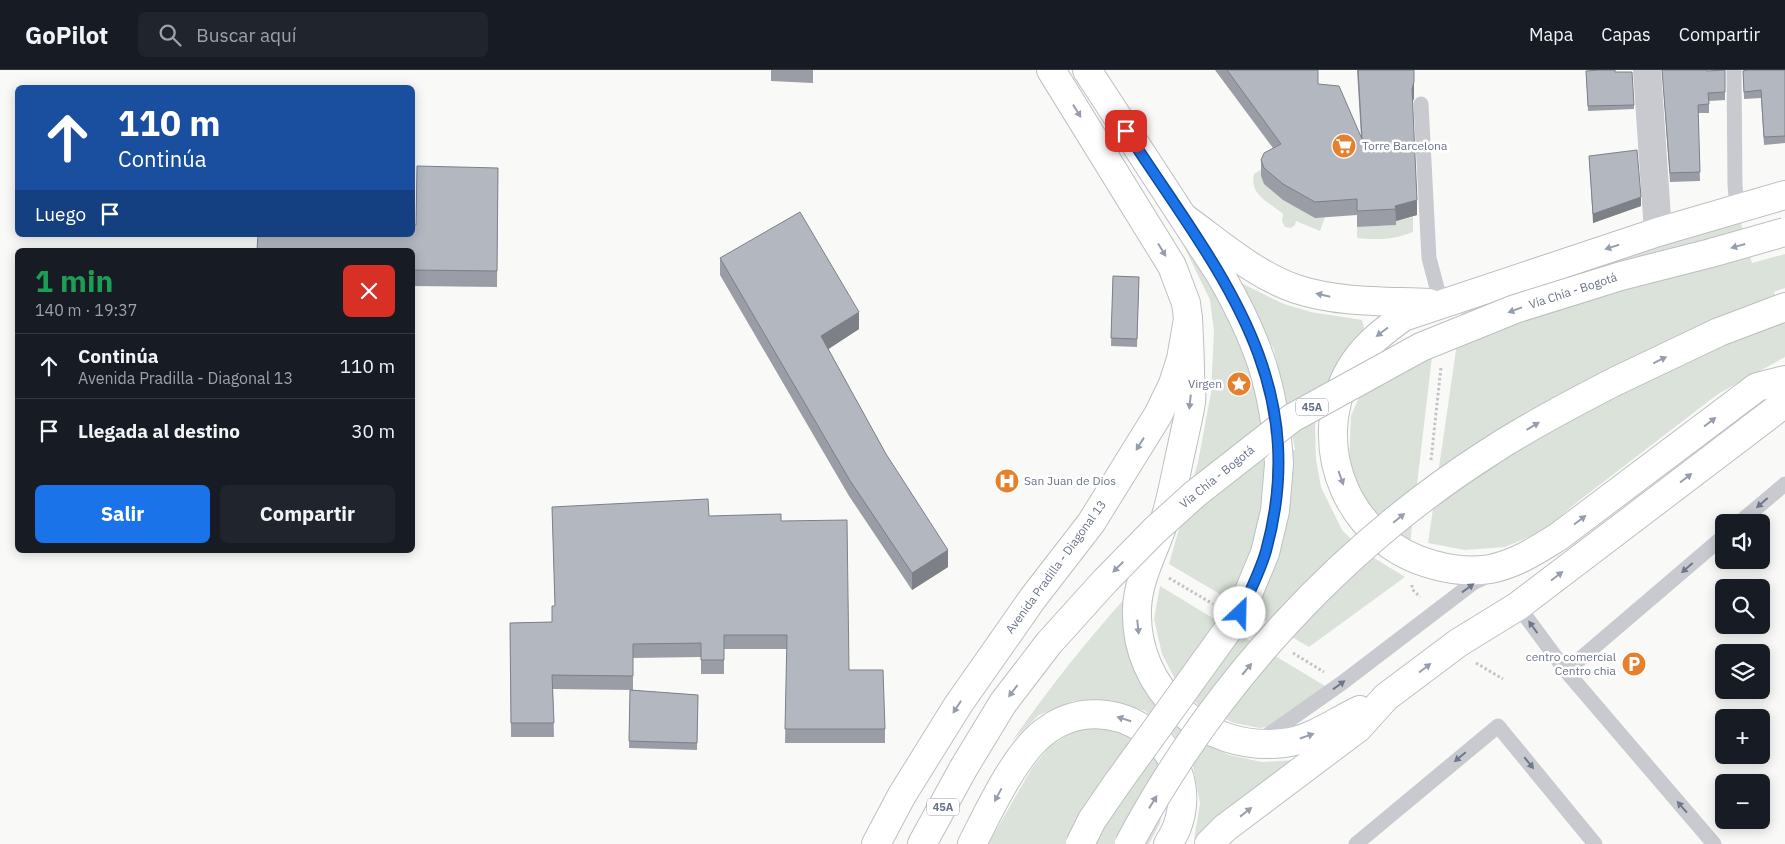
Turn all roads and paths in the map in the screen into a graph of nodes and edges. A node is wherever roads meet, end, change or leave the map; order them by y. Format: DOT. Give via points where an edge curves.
graph roads {
  1 [pos="1051,70"];
  2 [pos="1087,70"];
  3 [pos="1647,70"];
  4 [pos="1734,70"];
  5 [pos="1421,104"];
  6 [pos="1785,195"];
  7 [pos="1737,209"];
  8 [pos="1183,218"];
  9 [pos="1658,232"];
  10 [pos="1785,232"];
  11 [pos="1441,303"];
  12 [pos="1785,308"];
  13 [pos="1188,319"];
  14 [pos="1785,380"];
  15 [pos="1785,403"];
  16 [pos="1785,484"];
  17 [pos="1749,514"];
  18 [pos="1715,544"];
  19 [pos="1526,558"];
  20 [pos="1518,606"];
  21 [pos="1566,671"];
  22 [pos="1386,698"];
  23 [pos="1256,744"];
  24 [pos="876,844"];
  25 [pos="922,844"];
  26 [pos="972,844"];
  27 [pos="1080,844"];
  28 [pos="1129,844"];
  29 [pos="1168,844"];
  30 [pos="1209,844"];
  31 [pos="1356,844"];
  32 [pos="1595,844"];
  33 [pos="1714,844"];
  1 -- 13 [label="main road, Avenida Pradilla - Diagonal 13, one-way" via="1172,266 1186,303"];
  2 -- 8 [label="main road"];
  3 -- 9 [label="street"];
  4 -- 7 [label="lane"];
  5 -- 11 [label="lane" via="1429,258"];
  6 -- 7 [label="main road"];
  7 -- 9 [label="main road"];
  11 -- 8 [label="main road, one-way" via="1361,301 1295,289 1263,274"];
  8 -- 27 [label="main road, bridge" via="1238,305 1266,373 1277,429 1279,464 1275,511 1265,553 1240,613 1116,785"];
  9 -- 11 [label="main road, one-way"];
  10 -- 25 [label="main road, Vía Chía - Bogotá / 45A, one-way, bridge" via="1621,276 1515,310 1421,347 1292,418 1195,494 1154,531 1049,643 1003,703"];
  11 -- 19 [label="main road, one-way" via="1403,317 1387,328 1372,340 1348,372 1336,402 1332,434 1336,466 1347,496 1365,523 1388,545 1417,561 1453,570 1490,569"];
  28 -- 12 [label="main road, one-way, bridge" via="1182,756 1224,696 1270,640 1320,588 1430,493 1552,414 1719,332"];
  13 -- 23 [label="main road, one-way" via="1192,400 1166,515 1140,589 1137,629 1150,672 1182,713 1196,724 1229,739"];
  13 -- 24 [label="main road, Avenida Pradilla - Diagonal 13, one-way" via="1181,359 1158,414 1091,523 1033,598 958,705 902,795"];
  19 -- 14 [label="main road, one-way" via="1757,387"];
  20 -- 15 [label="main road, one-way"];
  16 -- 17 [label="lane, one-way"];
  18 -- 21 [label="lane, one-way"];
  23 -- 19 [label="lane, one-way" via="1473,584"];
  21 -- 20 [label="lane, one-way"];
  22 -- 20 [label="main road, one-way" via="1458,643"];
  33 -- 21 [label="lane, one-way"];
  23 -- 22 [label="main road, one-way" via="1286,743 1314,734"];
  30 -- 22 [label="main road, one-way" via="1225,828 1358,728"];
  29 -- 26 [label="main road, one-way" via="1177,828 1182,792 1170,757 1160,742 1144,728 1127,719 1106,714 1085,714 1062,721 1042,733 1008,777"];
  31 -- 32 [label="lane" via="1498,726"];
}
